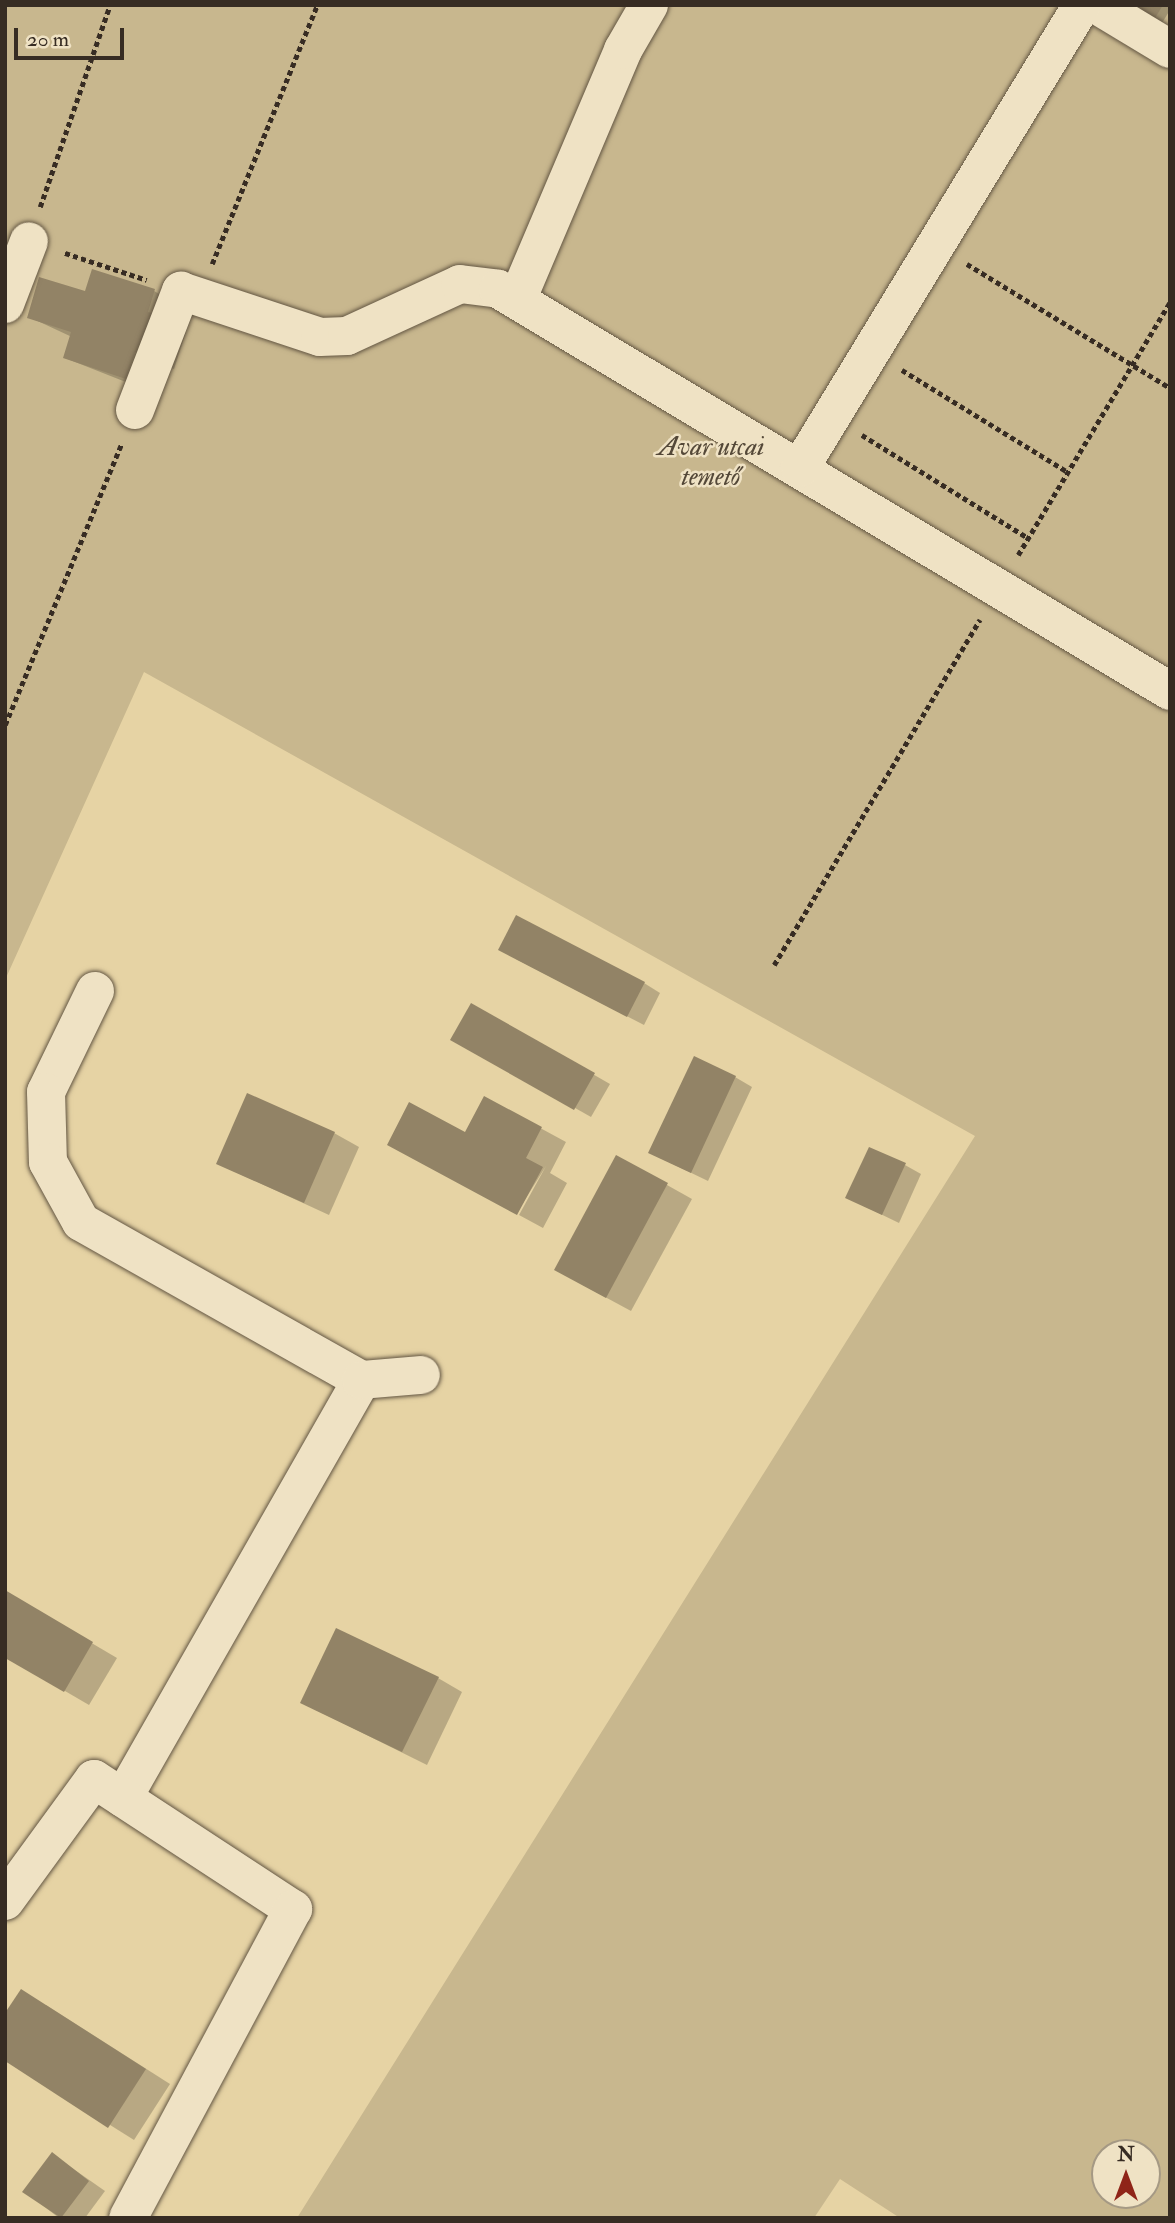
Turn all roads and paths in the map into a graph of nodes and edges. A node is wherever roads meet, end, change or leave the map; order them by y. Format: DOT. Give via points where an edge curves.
graph roads {
  1 [pos="110,5"];
  2 [pos="317,5"];
  3 [pos="649,5"];
  4 [pos="1082,5"];
  5 [pos="1097,5"];
  6 [pos="1170,49"];
  7 [pos="29,241"];
  8 [pos="936,245"];
  9 [pos="190,294"];
  10 [pos="6,300"];
  11 [pos="517,300"];
  12 [pos="1170,302"];
  13 [pos="871,351"];
  14 [pos="1132,365"];
  15 [pos="1170,388"];
  16 [pos="135,410"];
  17 [pos="831,416"];
  18 [pos="800,468"];
  19 [pos="1068,472"];
  20 [pos="1028,538"];
  21 [pos="999,588"];
  22 [pos="1170,691"];
  23 [pos="5,725"];
  24 [pos="774,965"];
  25 [pos="95,991"];
  26 [pos="421,1375"];
  27 [pos="361,1380"];
  28 [pos="122,1798"];
  29 [pos="5,1901"];
  30 [pos="128,2218"];
  1 -- 7 [label="path"];
  2 -- 9 [label="path"];
  3 -- 11 [label="lane" via="623,50"];
  4 -- 8 [label="lane"];
  5 -- 6 [label="lane"];
  7 -- 9 [label="path"];
  7 -- 10 [label="lane"];
  8 -- 13 [label="lane"];
  8 -- 14 [label="path"];
  9 -- 11 [label="lane" via="320,337 347,336 460,285 498,289"];
  9 -- 16 [label="lane"];
  11 -- 18 [label="lane"];
  12 -- 14 [label="path"];
  13 -- 17 [label="lane"];
  13 -- 19 [label="path"];
  14 -- 15 [label="path"];
  14 -- 19 [label="path"];
  16 -- 23 [label="path"];
  17 -- 18 [label="lane"];
  17 -- 20 [label="path"];
  18 -- 21 [label="lane"];
  19 -- 20 [label="path"];
  20 -- 21 [label="path"];
  21 -- 22 [label="lane"];
  21 -- 24 [label="path"];
  25 -- 27 [label="lane" via="46,1092 48,1162 81,1222"];
  26 -- 27 [label="lane"];
  27 -- 28 [label="lane"];
  28 -- 29 [label="lane" via="94,1779"];
  28 -- 30 [label="lane" via="293,1909"];
}
